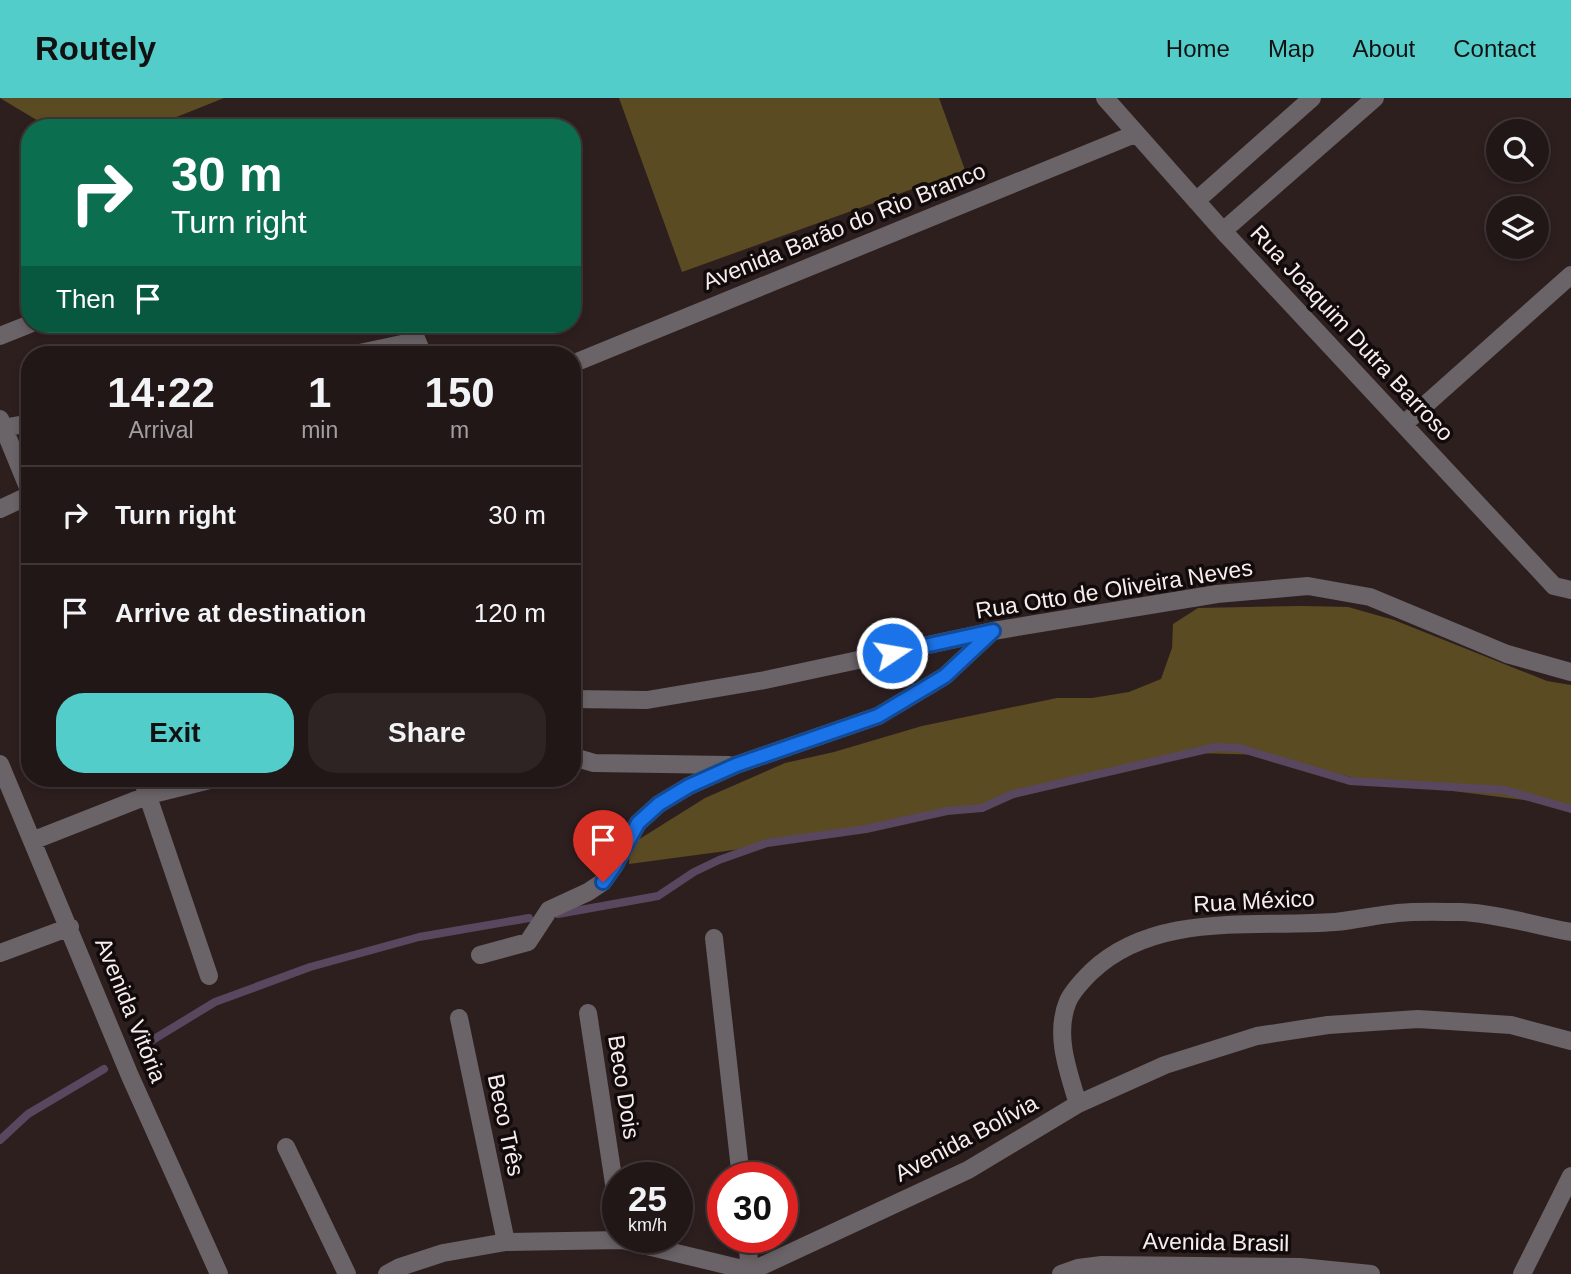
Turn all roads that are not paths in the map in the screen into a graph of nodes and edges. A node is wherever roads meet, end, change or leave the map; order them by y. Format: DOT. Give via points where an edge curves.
graph roads {
  1 [pos="1105,98"];
  2 [pos="1312,98"];
  3 [pos="1375,98"];
  4 [pos="1135,134"];
  5 [pos="1196,201"];
  6 [pos="1223,231"];
  7 [pos="1571,275"];
  8 [pos="21,328"];
  9 [pos="0,336"];
  10 [pos="581,360"];
  11 [pos="21,423"];
  12 [pos="2,424"];
  13 [pos="1405,424"];
  14 [pos="21,472"];
  15 [pos="21,498"];
  16 [pos="0,509"];
  17 [pos="1571,590"];
  18 [pos="993,631"];
  19 [pos="1571,673"];
  20 [pos="581,698"];
  21 [pos="581,759"];
  22 [pos="736,765"];
  23 [pos="2,772"];
  24 [pos="145,787"];
  25 [pos="32,841"];
  26 [pos="70,927"];
  27 [pos="1571,932"];
  28 [pos="714,938"];
  29 [pos="0,953"];
  30 [pos="480,955"];
  31 [pos="209,976"];
  32 [pos="588,1013"];
  33 [pos="459,1018"];
  34 [pos="1571,1041"];
  35 [pos="1078,1104"];
  36 [pos="286,1147"];
  37 [pos="611,1162"];
  38 [pos="739,1162"];
  39 [pos="1571,1176"];
  40 [pos="602,1240"];
  41 [pos="506,1242"];
  42 [pos="676,1253"];
  43 [pos="748,1253"];
  44 [pos="1104,1269"];
  45 [pos="750,1272"];
  46 [pos="219,1274"];
  47 [pos="347,1274"];
  48 [pos="387,1274"];
  49 [pos="1061,1274"];
  50 [pos="1371,1274"];
  51 [pos="1522,1274"];
  1 -- 4 [label="street, Rua Joaquim Dutra Barroso"];
  2 -- 5 [label="street"];
  3 -- 6 [label="street"];
  4 -- 5 [label="street, Rua Joaquim Dutra Barroso"];
  4 -- 10 [label="street, Avenida Barão do Rio Branco"];
  5 -- 6 [label="street, Rua Joaquim Dutra Barroso"];
  6 -- 13 [label="street, Rua Joaquim Dutra Barroso"];
  7 -- 13 [label="street"];
  8 -- 9 [label="street"];
  11 -- 12 [label="street"];
  12 -- 14 [label="street"];
  13 -- 17 [label="street, Rua Joaquim Dutra Barroso" via="1554,586"];
  15 -- 16 [label="street"];
  18 -- 19 [label="street, Rua Otto de Oliveira Neves" via="1217,594 1308,586 1370,597 1507,654"];
  18 -- 20 [label="street, Rua Otto de Oliveira Neves" via="647,700"];
  18 -- 22 [label="street" via="945,676 878,716"];
  21 -- 22 [label="street" via="594,763"];
  22 -- 30 [label="street" via="659,804 638,823 603,882 549,911 528,942"];
  23 -- 25 [label="street, Avenida Vitória"];
  24 -- 25 [label="street"];
  24 -- 31 [label="street"];
  25 -- 26 [label="street, Avenida Vitória"];
  26 -- 29 [label="street"];
  26 -- 46 [label="street, Avenida Vitória" via="130,1076"];
  27 -- 35 [label="street, Rua México" via="1464,912 1398,913 1157,935 1104,960 1069,1000 1062,1024 1065,1060"];
  28 -- 38 [label="street"];
  32 -- 37 [label="street, Beco Dois"];
  33 -- 41 [label="street, Beco Três"];
  34 -- 35 [label="street, Avenida Bolívia" via="1511,1025 1418,1019 1328,1025 1257,1035 1165,1065"];
  35 -- 45 [label="street, Avenida Bolívia" via="968,1170"];
  36 -- 47 [label="street"];
  39 -- 51 [label="street"];
  40 -- 41 [label="street"];
  41 -- 48 [label="street" via="443,1253"];
  42 -- 45 [label="street"];
  43 -- 45 [label="street"];
  44 -- 49 [label="street, Avenida Brasil" via="1078,1268"];
  44 -- 50 [label="street, Avenida Brasil" via="1300,1268"];
}
